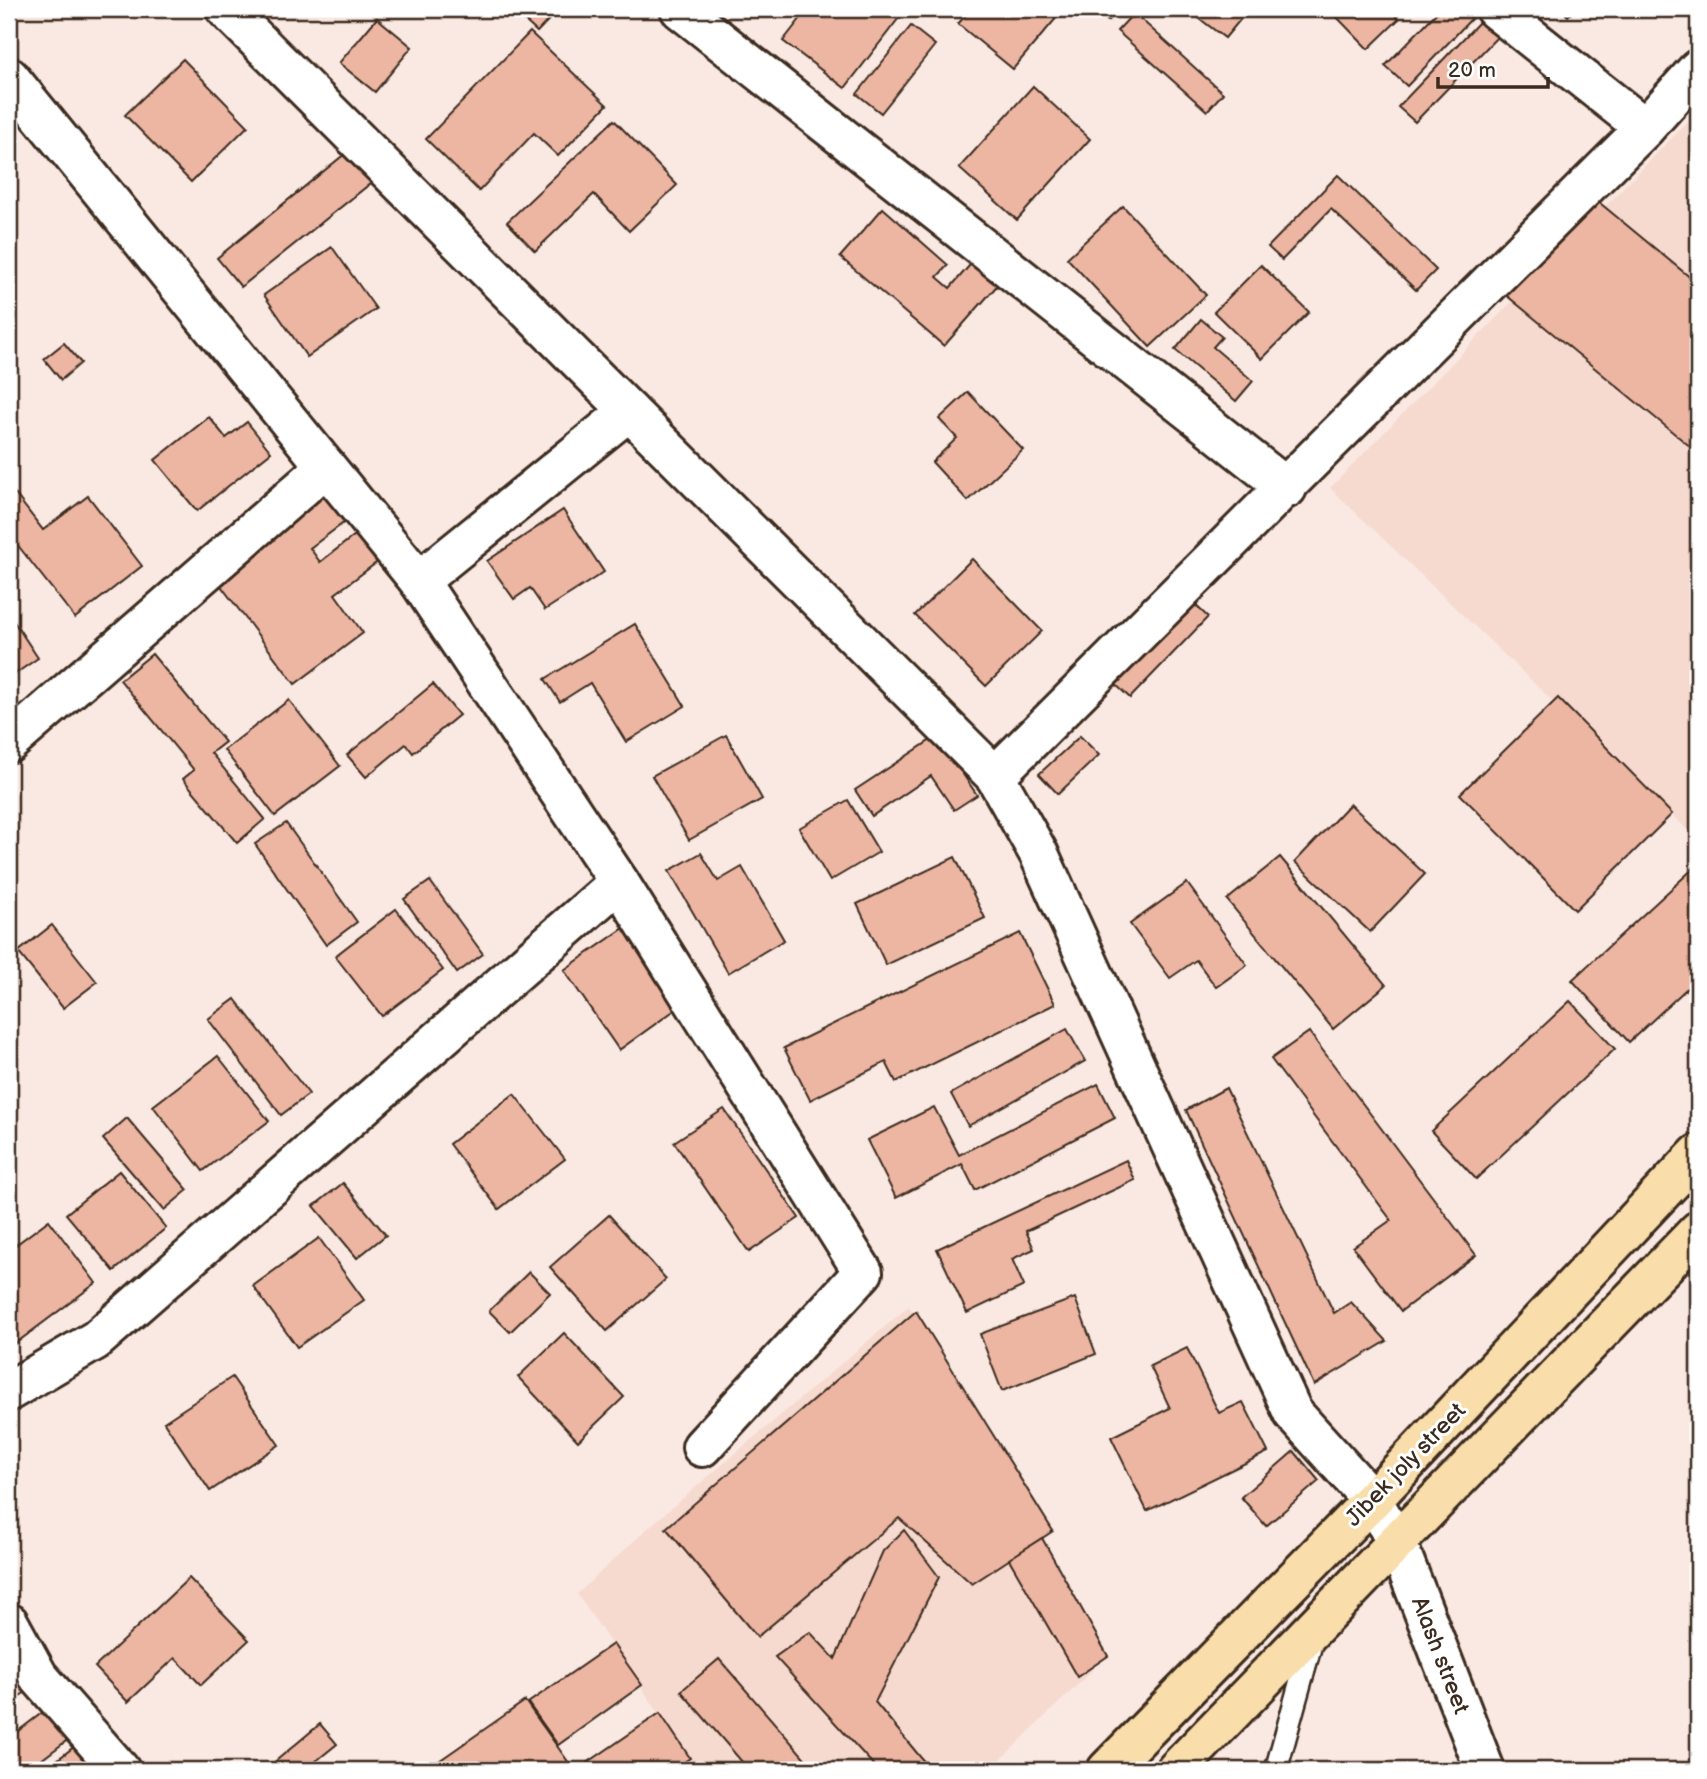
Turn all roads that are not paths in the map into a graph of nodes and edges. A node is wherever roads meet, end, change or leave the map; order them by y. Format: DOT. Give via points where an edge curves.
graph roads {
  1 [pos="226,9"];
  2 [pos="680,9"];
  3 [pos="1495,9"];
  4 [pos="1698,69"];
  5 [pos="9,77"];
  6 [pos="1644,128"];
  7 [pos="629,411"];
  8 [pos="326,467"];
  9 [pos="1287,488"];
  10 [pos="419,581"];
  11 [pos="9,743"];
  12 [pos="995,776"];
  13 [pos="619,883"];
  14 [pos="1698,1154"];
  15 [pos="1698,1231"];
  16 [pos="9,1391"];
  17 [pos="702,1447"];
  18 [pos="1372,1500"];
  19 [pos="1396,1540"];
  20 [pos="9,1623"];
  21 [pos="1315,1630"];
  22 [pos="120,1770"];
  23 [pos="1107,1770"];
  24 [pos="1176,1770"];
  25 [pos="1276,1770"];
  26 [pos="1485,1770"];
  1 -- 7 [label="street, Alash street"];
  2 -- 9 [label="street"];
  3 -- 6 [label="street"];
  4 -- 6 [label="street"];
  5 -- 8 [label="street"];
  6 -- 9 [label="street"];
  7 -- 10 [label="street"];
  7 -- 12 [label="street, Alash street"];
  8 -- 10 [label="street"];
  8 -- 11 [label="street"];
  9 -- 12 [label="street"];
  10 -- 13 [label="street"];
  12 -- 18 [label="street, Alash street" via="1040,854 1293,1413"];
  13 -- 16 [label="street" via="96,1340"];
  13 -- 17 [label="street" via="863,1272"];
  14 -- 18 [label="main road, Jibek joly street"];
  15 -- 19 [label="main road, Jibek joly street"];
  18 -- 19 [label="street, Alash street"];
  18 -- 23 [label="main road, Jibek joly street"];
  19 -- 21 [label="main road, Jibek joly street"];
  19 -- 26 [label="street, Alash street"];
  20 -- 22 [label="street" via="38,1676"];
  21 -- 24 [label="main road, Jibek joly street"];
  21 -- 25 [label="lane"];
}
